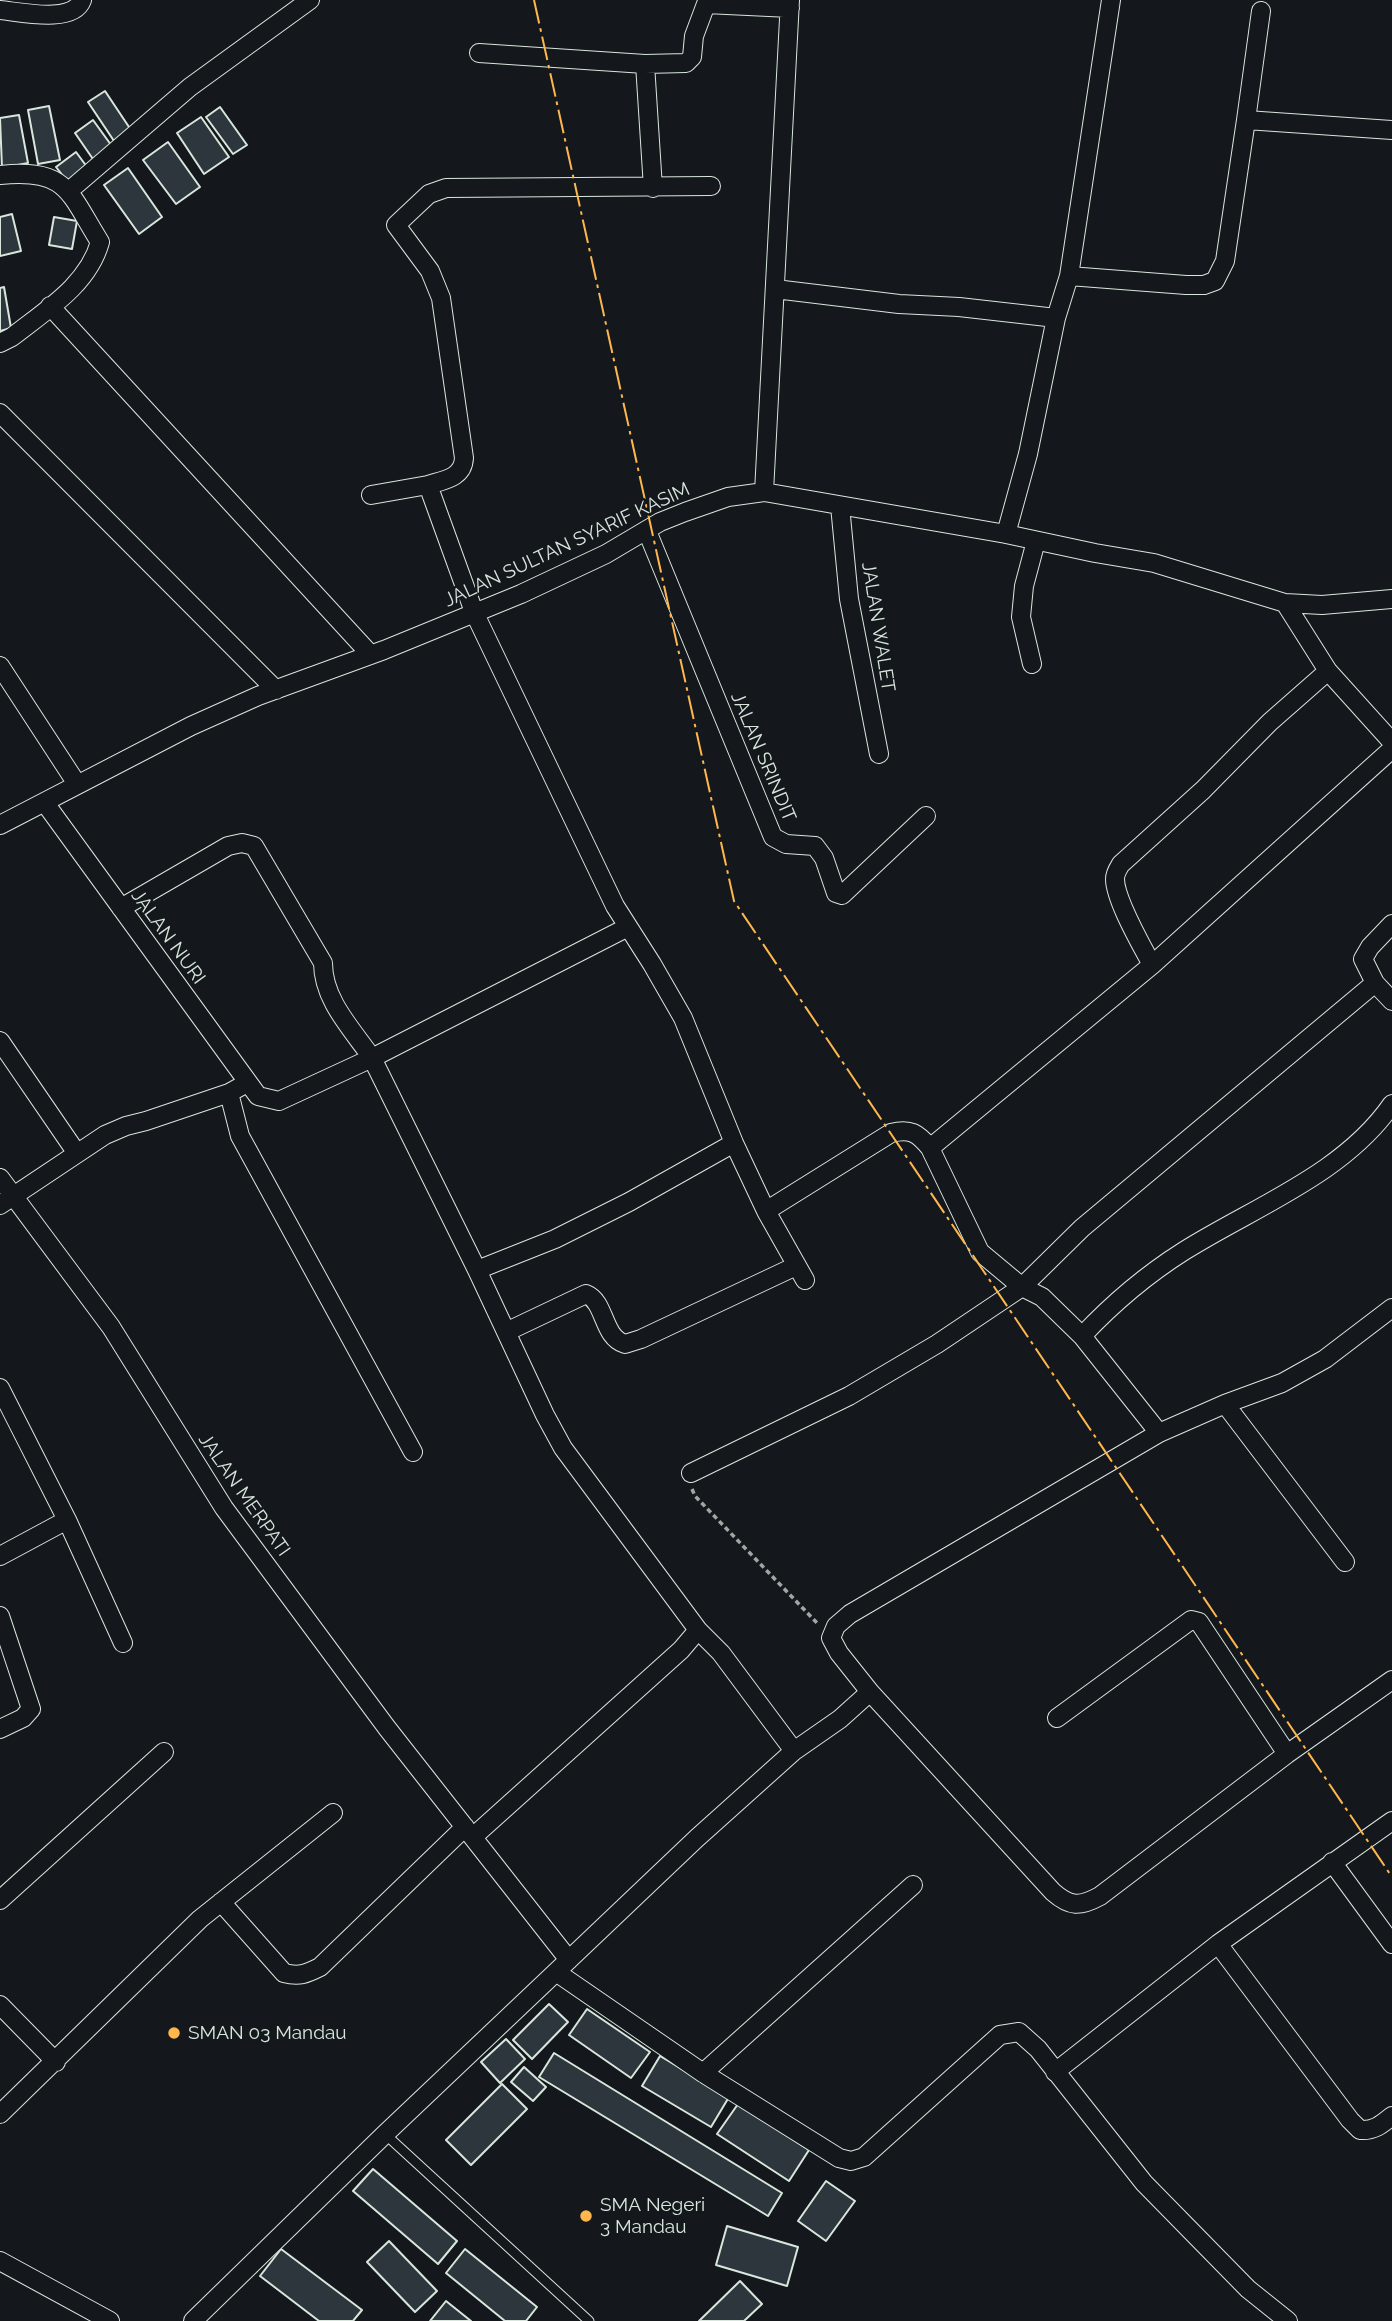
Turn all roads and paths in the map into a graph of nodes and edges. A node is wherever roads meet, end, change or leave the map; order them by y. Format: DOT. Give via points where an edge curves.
graph roads {
  1 [pos="82,0"];
  2 [pos="310,0"];
  3 [pos="1111,0"];
  4 [pos="707,2"];
  5 [pos="790,4"];
  6 [pos="0,10"];
  7 [pos="1261,10"];
  8 [pos="479,53"];
  9 [pos="645,64"];
  10 [pos="1246,120"];
  11 [pos="1392,130"];
  12 [pos="0,175"];
  13 [pos="711,186"];
  14 [pos="653,188"];
  15 [pos="70,190"];
  16 [pos="1069,276"];
  17 [pos="775,289"];
  18 [pos="50,306"];
  19 [pos="1056,318"];
  20 [pos="0,343"];
  21 [pos="0,413"];
  22 [pos="428,485"];
  23 [pos="764,492"];
  24 [pos="370,495"];
  25 [pos="840,506"];
  26 [pos="647,531"];
  27 [pos="1006,534"];
  28 [pos="1036,541"];
  29 [pos="1392,599"];
  30 [pos="1285,603"];
  31 [pos="474,612"];
  32 [pos="371,655"];
  33 [pos="1032,664"];
  34 [pos="0,666"];
  35 [pos="1328,671"];
  36 [pos="276,690"];
  37 [pos="1392,742"];
  38 [pos="1392,749"];
  39 [pos="879,754"];
  40 [pos="77,784"];
  41 [pos="45,803"];
  42 [pos="926,816"];
  43 [pos="0,825"];
  44 [pos="121,908"];
  45 [pos="1392,924"];
  46 [pos="628,927"];
  47 [pos="1153,965"];
  48 [pos="1375,983"];
  49 [pos="1392,1001"];
  50 [pos="0,1041"];
  51 [pos="372,1058"];
  52 [pos="253,1089"];
  53 [pos="229,1093"];
  54 [pos="1392,1104"];
  55 [pos="734,1143"];
  56 [pos="930,1148"];
  57 [pos="76,1152"];
  58 [pos="0,1178"];
  59 [pos="7,1200"];
  60 [pos="766,1212"];
  61 [pos="477,1270"];
  62 [pos="1022,1287"];
  63 [pos="1392,1308"];
  64 [pos="506,1332"];
  65 [pos="1082,1336"];
  66 [pos="0,1388"];
  67 [pos="1225,1404"];
  68 [pos="1159,1433"];
  69 [pos="413,1452"];
  70 [pos="691,1474"];
  71 [pos="67,1520"];
  72 [pos="0,1556"];
  73 [pos="1345,1562"];
  74 [pos="0,1616"];
  75 [pos="698,1630"];
  76 [pos="831,1638"];
  77 [pos="124,1643"];
  78 [pos="1392,1680"];
  79 [pos="870,1692"];
  80 [pos="1057,1718"];
  81 [pos="0,1729"];
  82 [pos="794,1751"];
  83 [pos="164,1752"];
  84 [pos="1287,1754"];
  85 [pos="333,1813"];
  86 [pos="1392,1821"];
  87 [pos="470,1832"];
  88 [pos="1332,1862"];
  89 [pos="913,1885"];
  90 [pos="0,1900"];
  91 [pos="221,1902"];
  92 [pos="1218,1944"];
  93 [pos="1392,1944"];
  94 [pos="562,1966"];
  95 [pos="0,2006"];
  96 [pos="56,2062"];
  97 [pos="1055,2072"];
  98 [pos="703,2073"];
  99 [pos="0,2114"];
  100 [pos="1392,2116"];
  101 [pos="385,2134"];
  102 [pos="0,2262"];
  103 [pos="1281,2319"];
  104 [pos="110,2321"];
  105 [pos="193,2321"];
  106 [pos="589,2321"];
  1 -- 6 [label="street" via="72,12 60,15"];
  2 -- 15 [label="street" via="190,87"];
  3 -- 16 [label="street"];
  4 -- 5 [label="street"];
  4 -- 9 [label="street" via="690,61"];
  5 -- 17 [label="street"];
  7 -- 10 [label="street"];
  8 -- 9 [label="street"];
  9 -- 14 [label="street"];
  10 -- 11 [label="street"];
  10 -- 16 [label="street" via="1225,261 1215,281 1186,285"];
  12 -- 15 [label="street" via="26,172"];
  13 -- 14 [label="street"];
  14 -- 22 [label="street" via="446,188 429,194 396,225 430,271 441,298 464,458 455,476"];
  15 -- 18 [label="street" via="100,242 96,259 76,286"];
  16 -- 19 [label="street"];
  17 -- 19 [label="street"];
  17 -- 23 [label="street"];
  18 -- 20 [label="street"];
  18 -- 32 [label="street"];
  19 -- 27 [label="street"];
  21 -- 36 [label="street"];
  22 -- 24 [label="street"];
  22 -- 31 [label="street"];
  23 -- 25 [label="street, JALAN SULTAN SYARIF KASIM"];
  23 -- 26 [label="street, JALAN SULTAN SYARIF KASIM" via="728,497"];
  25 -- 27 [label="street, JALAN SULTAN SYARIF KASIM"];
  25 -- 39 [label="street, JALAN WALET" via="849,599"];
  26 -- 31 [label="street, JALAN SULTAN SYARIF KASIM" via="521,594"];
  26 -- 42 [label="street, JALAN SRINDIT" via="773,837 780,843 808,844 820,851 836,893 842,895"];
  27 -- 28 [label="street, JALAN SULTAN SYARIF KASIM"];
  28 -- 30 [label="street, JALAN SULTAN SYARIF KASIM" via="1154,563"];
  28 -- 33 [label="street" via="1021,617"];
  29 -- 30 [label="street, JALAN SULTAN SYARIF KASIM"];
  30 -- 35 [label="street"];
  31 -- 32 [label="street, JALAN SULTAN SYARIF KASIM"];
  31 -- 46 [label="street"];
  32 -- 36 [label="street, JALAN SULTAN SYARIF KASIM"];
  34 -- 40 [label="street"];
  35 -- 37 [label="street"];
  35 -- 47 [label="street" via="1121,864 1116,888"];
  36 -- 40 [label="street, JALAN SULTAN SYARIF KASIM" via="191,726"];
  38 -- 47 [label="street"];
  40 -- 41 [label="street, JALAN SULTAN SYARIF KASIM"];
  41 -- 43 [label="street, JALAN SULTAN SYARIF KASIM"];
  41 -- 44 [label="street, JALAN NURI"];
  44 -- 51 [label="street" via="228,846 254,846 323,963 329,997"];
  44 -- 52 [label="street, JALAN NURI"];
  45 -- 48 [label="street" via="1363,959"];
  46 -- 51 [label="street"];
  46 -- 55 [label="street" via="682,1018"];
  47 -- 56 [label="street"];
  48 -- 49 [label="street"];
  48 -- 62 [label="street" via="1082,1228"];
  50 -- 57 [label="street"];
  51 -- 52 [label="street" via="279,1101"];
  51 -- 61 [label="street"];
  52 -- 53 [label="street"];
  53 -- 57 [label="street" via="126,1126"];
  53 -- 69 [label="street" via="240,1136"];
  54 -- 65 [label="street" via="1349,1152 1148,1275 1119,1297"];
  55 -- 60 [label="street"];
  55 -- 61 [label="street" via="555,1239"];
  56 -- 60 [label="street" via="913,1131 891,1133"];
  56 -- 62 [label="street" via="979,1252"];
  57 -- 59 [label="street"];
  58 -- 59 [label="street, JALAN MERPATI"];
  59 -- 87 [label="street, JALAN MERPATI" via="111,1327 224,1508"];
  60 -- 64 [label="street" via="801,1273 625,1344 614,1339 594,1300 586,1294"];
  61 -- 64 [label="street"];
  62 -- 65 [label="street" via="1042,1297"];
  62 -- 70 [label="street" via="849,1396"];
  63 -- 67 [label="street" via="1325,1359"];
  64 -- 75 [label="street" via="563,1448"];
  65 -- 68 [label="street"];
  66 -- 71 [label="street"];
  67 -- 68 [label="street"];
  67 -- 73 [label="street"];
  68 -- 76 [label="street" via="850,1614 836,1626"];
  70 -- 76 [label="path" via="695,1496"];
  71 -- 72 [label="street"];
  71 -- 77 [label="street"];
  74 -- 81 [label="street" via="31,1709"];
  75 -- 82 [label="street" via="721,1653"];
  75 -- 87 [label="street" via="681,1650"];
  76 -- 79 [label="street"];
  78 -- 84 [label="street"];
  79 -- 82 [label="street" via="841,1719"];
  79 -- 84 [label="street" via="1053,1892 1073,1905 1100,1896"];
  80 -- 84 [label="street" via="1196,1619"];
  82 -- 94 [label="street"];
  83 -- 90 [label="street"];
  85 -- 91 [label="street"];
  86 -- 88 [label="street"];
  87 -- 91 [label="street" via="306,1975 284,1973"];
  87 -- 94 [label="street, JALAN MERPATI"];
  88 -- 92 [label="street"];
  88 -- 93 [label="street"];
  89 -- 98 [label="street"];
  91 -- 96 [label="street"];
  92 -- 97 [label="street"];
  92 -- 100 [label="street" via="1360,2130 1380,2127"];
  94 -- 98 [label="street, JALAN MERPATI"];
  94 -- 101 [label="street"];
  95 -- 96 [label="street"];
  96 -- 99 [label="street"];
  97 -- 98 [label="street, JALAN MERPATI" via="1019,2032 1000,2035 864,2157 851,2161 839,2158"];
  97 -- 103 [label="street" via="1144,2183"];
  101 -- 105 [label="street"];
  101 -- 106 [label="lane"];
  102 -- 104 [label="street"];
}
